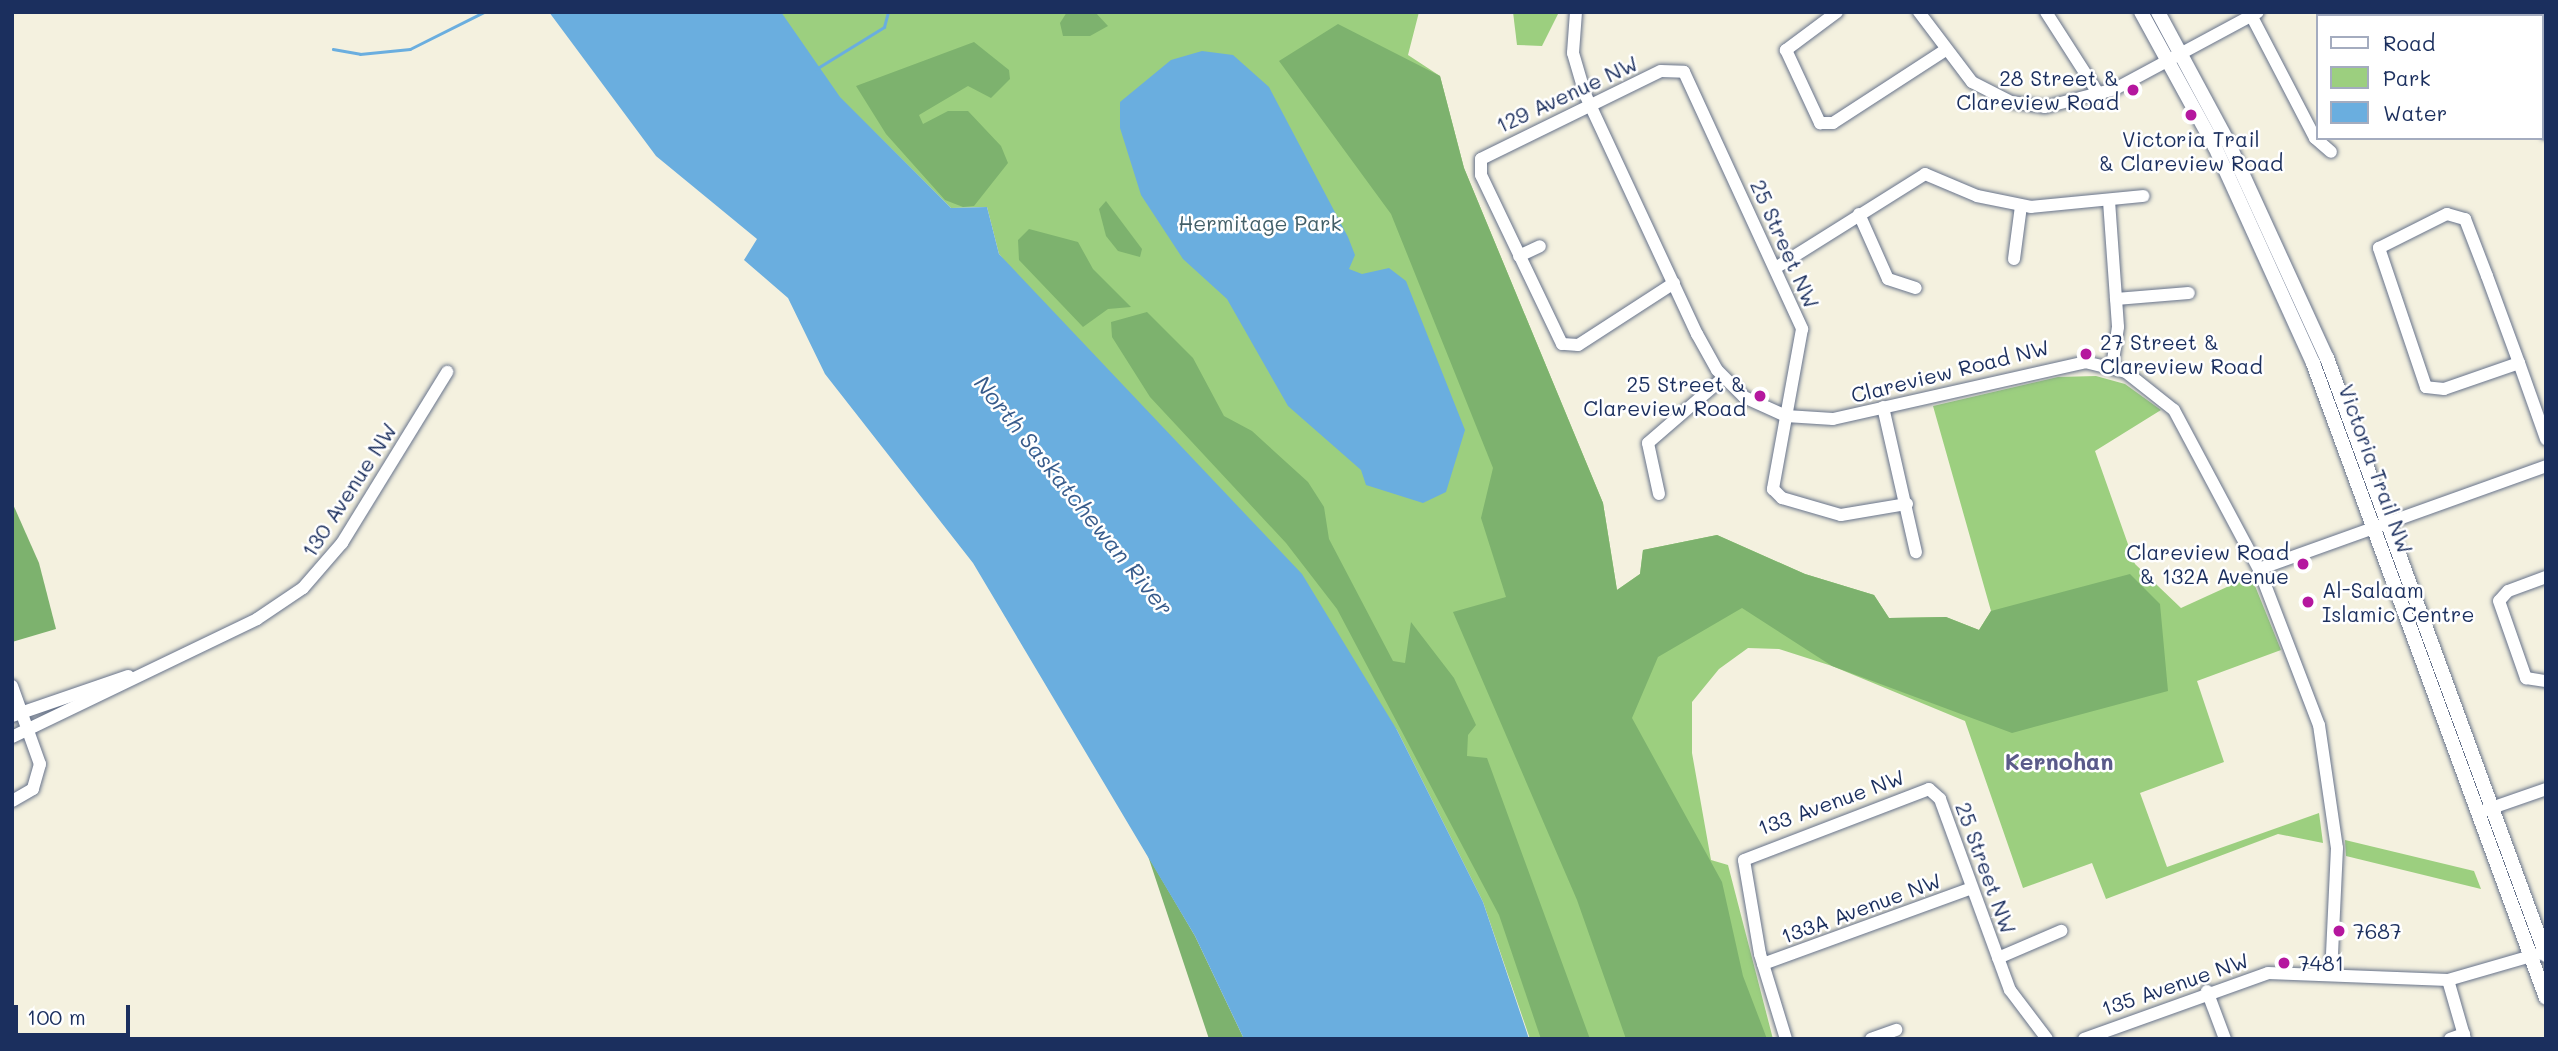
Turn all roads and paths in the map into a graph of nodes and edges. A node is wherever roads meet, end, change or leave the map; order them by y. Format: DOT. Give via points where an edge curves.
graph roads {
  1 [pos="1576,12"];
  2 [pos="1837,12"];
  3 [pos="1919,12"];
  4 [pos="2046,12"];
  5 [pos="2141,12"];
  6 [pos="2158,12"];
  7 [pos="2254,14"];
  8 [pos="1944,51"];
  9 [pos="2175,56"];
  10 [pos="1676,68"];
  11 [pos="2100,96"];
  12 [pos="1590,104"];
  13 [pos="2316,139"];
  14 [pos="2317,140"];
  15 [pos="2331,152"];
  16 [pos="2143,195"];
  17 [pos="2109,201"];
  18 [pos="2021,206"];
  19 [pos="1859,214"];
  20 [pos="1540,246"];
  21 [pos="1519,256"];
  22 [pos="2014,259"];
  23 [pos="1777,267"];
  24 [pos="1674,283"];
  25 [pos="1916,288"];
  26 [pos="2189,293"];
  27 [pos="2116,299"];
  28 [pos="2519,363"];
  29 [pos="2112,367"];
  30 [pos="447,372"];
  31 [pos="1723,377"];
  32 [pos="1883,407"];
  33 [pos="1786,416"];
  34 [pos="2546,439"];
  35 [pos="2546,466"];
  36 [pos="1659,494"];
  37 [pos="1907,504"];
  38 [pos="2383,524"];
  39 [pos="1916,552"];
  40 [pos="2259,569"];
  41 [pos="2546,577"];
  42 [pos="153,668"];
  43 [pos="2546,681"];
  44 [pos="12,686"];
  45 [pos="26,712"];
  46 [pos="12,716"];
  47 [pos="31,730"];
  48 [pos="12,737"];
  49 [pos="2546,789"];
  50 [pos="1935,792"];
  51 [pos="12,801"];
  52 [pos="2486,810"];
  53 [pos="1972,888"];
  54 [pos="2061,931"];
  55 [pos="2540,954"];
  56 [pos="1998,958"];
  57 [pos="1763,964"];
  58 [pos="2331,974"];
  59 [pos="2448,980"];
  60 [pos="2207,992"];
  61 [pos="2546,998"];
  62 [pos="1896,1030"];
  63 [pos="2465,1036"];
  64 [pos="1786,1039"];
  65 [pos="1871,1039"];
  66 [pos="2047,1039"];
  67 [pos="2084,1039"];
  68 [pos="2225,1039"];
  69 [pos="2450,1039"];
  1 -- 12 [label="street, Clareview Road NW" via="1573,53"];
  2 -- 8 [label="street" via="1786,50 1820,123 1833,123"];
  3 -- 8 [label="street"];
  4 -- 11 [label="street"];
  5 -- 9 [label="main road, Victoria Trail NW"];
  6 -- 9 [label="main road, Victoria Trail NW"];
  7 -- 9 [label="street"];
  7 -- 13 [label="street"];
  8 -- 11 [label="street" via="1972,82 2011,102 2056,107"];
  9 -- 11 [label="street"];
  9 -- 38 [label="main road, Victoria Trail NW"];
  10 -- 12 [label="street, 129 Avenue NW"];
  10 -- 23 [label="street, 25 Street NW" via="1687,77"];
  12 -- 21 [label="street, 129 Avenue NW" via="1487,153 1479,163"];
  12 -- 24 [label="street, Clareview Road NW"];
  14 -- 15 [label="street"];
  16 -- 17 [label="street"];
  17 -- 18 [label="street"];
  17 -- 27 [label="street"];
  18 -- 19 [label="street" via="1925,174"];
  18 -- 22 [label="street"];
  19 -- 23 [label="street"];
  19 -- 25 [label="street" via="1888,279"];
  20 -- 21 [label="street"];
  21 -- 24 [label="street" via="1566,346 1578,345"];
  23 -- 33 [label="street, 25 Street NW" via="1802,329"];
  24 -- 31 [label="street, Clareview Road NW"];
  26 -- 27 [label="street"];
  27 -- 29 [label="street"];
  28 -- 28 [label="street" via="2468,222 2452,212 2379,248 2420,378 2430,389"];
  28 -- 34 [label="street"];
  29 -- 32 [label="street, Clareview Road NW" via="2059,364"];
  29 -- 40 [label="street, Clareview Road NW" via="2140,380 2174,410"];
  30 -- 42 [label="street, 130 Avenue NW" via="324,569 257,619"];
  31 -- 33 [label="street, Clareview Road NW" via="1754,404"];
  31 -- 36 [label="street" via="1648,443"];
  32 -- 33 [label="street, Clareview Road NW" via="1833,419"];
  32 -- 37 [label="street"];
  33 -- 37 [label="street, 25 Street NW" via="1773,489 1782,498 1841,515"];
  35 -- 38 [label="street"];
  37 -- 39 [label="street"];
  38 -- 40 [label="street"];
  38 -- 52 [label="main road, Victoria Trail NW"];
  40 -- 58 [label="street, Clareview Road NW" via="2306,683 2329,765 2337,848"];
  41 -- 43 [label="street" via="2501,597 2529,681"];
  42 -- 45 [label="street, 130 Avenue NW"];
  42 -- 47 [label="street, 130 Avenue NW"];
  44 -- 45 [label="street"];
  45 -- 46 [label="street, 130 Avenue NW"];
  45 -- 47 [label="street"];
  47 -- 48 [label="street, 130 Avenue NW"];
  47 -- 51 [label="street" via="38,778"];
  49 -- 52 [label="street"];
  50 -- 53 [label="street, 25 Street NW"];
  50 -- 57 [label="street, 133 Avenue NW" via="1909,795 1744,860"];
  52 -- 55 [label="main road, Victoria Trail NW"];
  53 -- 56 [label="street, 25 Street NW"];
  53 -- 57 [label="street, 133A Avenue NW"];
  54 -- 56 [label="street, 25 Street NW"];
  55 -- 59 [label="street, 135 Avenue NW"];
  55 -- 61 [label="main road, Victoria Trail NW"];
  56 -- 66 [label="street, 25 Street NW" via="2014,998"];
  57 -- 64 [label="street"];
  58 -- 59 [label="street, 135 Avenue NW"];
  58 -- 60 [label="street, 135 Avenue NW" via="2268,973"];
  59 -- 63 [label="street"];
  60 -- 67 [label="street, 135 Avenue NW"];
  60 -- 68 [label="street"];
  62 -- 65 [label="street"];
  63 -- 69 [label="street"];
}
